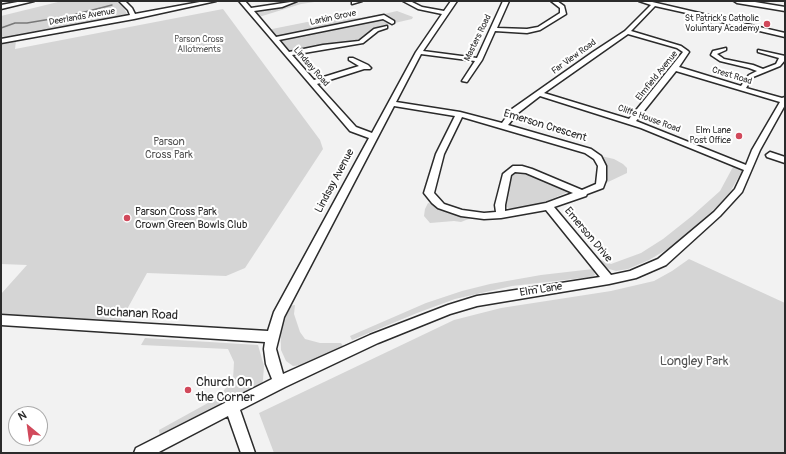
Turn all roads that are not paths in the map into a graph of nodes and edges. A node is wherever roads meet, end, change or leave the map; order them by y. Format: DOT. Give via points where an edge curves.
graph roads {
  1 [pos="31,1"];
  2 [pos="122,1"];
  3 [pos="214,1"];
  4 [pos="242,1"];
  5 [pos="294,1"];
  6 [pos="406,1"];
  7 [pos="454,1"];
  8 [pos="506,1"];
  9 [pos="554,1"];
  10 [pos="642,1"];
  11 [pos="737,1"];
  12 [pos="654,4"];
  13 [pos="761,4"];
  14 [pos="1,7"];
  15 [pos="250,10"];
  16 [pos="785,10"];
  17 [pos="445,13"];
  18 [pos="134,17"];
  19 [pos="713,17"];
  20 [pos="392,22"];
  21 [pos="384,27"];
  22 [pos="702,28"];
  23 [pos="493,29"];
  24 [pos="627,32"];
  25 [pos="785,35"];
  26 [pos="276,39"];
  27 [pos="1,41"];
  28 [pos="724,49"];
  29 [pos="760,51"];
  30 [pos="419,52"];
  31 [pos="288,54"];
  32 [pos="784,57"];
  33 [pos="351,59"];
  34 [pos="479,60"];
  35 [pos="675,68"];
  36 [pos="763,71"];
  37 [pos="465,81"];
  38 [pos="313,83"];
  39 [pos="742,89"];
  40 [pos="540,94"];
  41 [pos="784,100"];
  42 [pos="391,103"];
  43 [pos="460,114"];
  44 [pos="631,122"];
  45 [pos="504,125"];
  46 [pos="372,136"];
  47 [pos="770,155"];
  48 [pos="785,160"];
  49 [pos="749,169"];
  50 [pos="583,194"];
  51 [pos="548,206"];
  52 [pos="501,215"];
  53 [pos="609,280"];
  54 [pos="1,320"];
  55 [pos="272,336"];
  56 [pos="280,382"];
  57 [pos="232,406"];
  58 [pos="141,453"];
  59 [pos="248,453"];
  1 -- 14 [label="street"];
  2 -- 18 [label="street"];
  3 -- 18 [label="street, Deerlands Avenue"];
  4 -- 15 [label="street, Lindsay Road"];
  5 -- 15 [label="street"];
  6 -- 17 [label="street" via="420,8"];
  7 -- 17 [label="street, Lindsay Avenue"];
  8 -- 23 [label="street, Masters Road"];
  9 -- 23 [label="street" via="562,7 563,14 540,28 527,32"];
  10 -- 12 [label="street"];
  11 -- 13 [label="main road"];
  12 -- 19 [label="street"];
  12 -- 24 [label="street, Far View Road"];
  13 -- 16 [label="main road"];
  15 -- 26 [label="street, Lindsay Road"];
  17 -- 30 [label="street, Lindsay Avenue"];
  18 -- 27 [label="street, Deerlands Avenue"];
  19 -- 22 [label="street"];
  19 -- 25 [label="street"];
  20 -- 26 [label="street, Larkin Grove" via="384,17"];
  21 -- 31 [label="street" via="361,42 346,46 323,46"];
  23 -- 34 [label="street, Masters Road"];
  24 -- 35 [label="street, Elmfield Avenue" via="682,48 686,54"];
  24 -- 40 [label="street, Far View Road"];
  26 -- 31 [label="street, Lindsay Road"];
  28 -- 36 [label="street" via="715,52 714,55 722,60"];
  29 -- 32 [label="street"];
  30 -- 34 [label="street"];
  30 -- 42 [label="street, Lindsay Avenue"];
  31 -- 38 [label="street, Lindsay Road"];
  32 -- 36 [label="street" via="778,65"];
  33 -- 38 [label="street" via="367,67"];
  34 -- 37 [label="street, Masters Road"];
  35 -- 39 [label="street, Crest Road"];
  35 -- 44 [label="street, Elmfield Avenue"];
  36 -- 39 [label="street" via="752,76"];
  38 -- 46 [label="street, Lindsay Road" via="352,129"];
  39 -- 41 [label="street, Crest Road"];
  40 -- 44 [label="street, Cliffe House Road"];
  40 -- 45 [label="street, Far View Road" via="515,111"];
  41 -- 49 [label="street, Elm Lane" via="756,150"];
  42 -- 43 [label="street, Emerson Crescent"];
  42 -- 46 [label="street, Lindsay Avenue"];
  43 -- 45 [label="street, Emerson Crescent"];
  43 -- 52 [label="street, Emerson Crescent" via="440,154 429,193 441,206 450,210 484,216"];
  44 -- 49 [label="street, Cliffe House Road"];
  45 -- 50 [label="street, Emerson Crescent" via="593,154 598,158 602,166 600,186"];
  46 -- 55 [label="street, Lindsay Avenue" via="285,300"];
  47 -- 48 [label="street"];
  49 -- 53 [label="street, Elm Lane" via="739,190 676,251 648,269"];
  50 -- 51 [label="street, Emerson Crescent"];
  50 -- 52 [label="street" via="522,169 513,169 507,174 500,205"];
  51 -- 52 [label="street, Emerson Crescent"];
  51 -- 53 [label="street, Emerson Drive"];
  53 -- 56 [label="street, Elm Lane" via="506,296 448,310 374,339"];
  54 -- 55 [label="street, Buchanan Road"];
  55 -- 56 [label="street, Lindsay Avenue" via="270,349"];
  56 -- 57 [label="street, Elm Lane"];
  57 -- 58 [label="street, Elm Lane"];
  57 -- 59 [label="street"];
}
